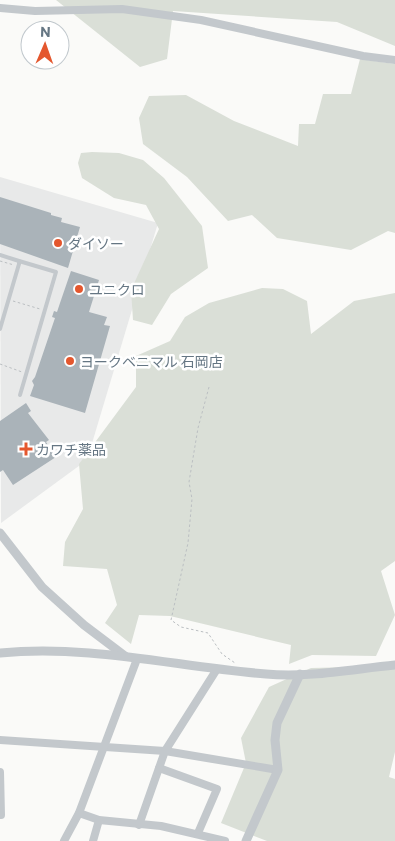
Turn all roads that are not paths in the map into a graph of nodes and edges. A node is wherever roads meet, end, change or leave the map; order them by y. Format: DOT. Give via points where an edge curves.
graph roads {
  1 [pos="0,8"];
  2 [pos="395,60"];
  3 [pos="0,255"];
  4 [pos="19,261"];
  5 [pos="0,329"];
  6 [pos="20,395"];
  7 [pos="0,533"];
  8 [pos="0,653"];
  9 [pos="125,656"];
  10 [pos="137,659"];
  11 [pos="395,665"];
  12 [pos="217,669"];
  13 [pos="300,674"];
  14 [pos="0,740"];
  15 [pos="103,745"];
  16 [pos="165,751"];
  17 [pos="159,768"];
  18 [pos="278,770"];
  19 [pos="0,772"];
  20 [pos="78,813"];
  21 [pos="1,815"];
  22 [pos="99,820"];
  23 [pos="139,825"];
  24 [pos="198,833"];
  25 [pos="64,841"];
  26 [pos="93,841"];
  27 [pos="226,841"];
  28 [pos="246,841"];
  1 -- 2 [label="street" via="132,10 201,20 363,56"];
  3 -- 4 [label="lane"];
  4 -- 5 [label="lane"];
  4 -- 6 [label="lane" via="56,272"];
  7 -- 9 [label="street" via="42,587"];
  8 -- 9 [label="street" via="27,650"];
  9 -- 10 [label="street"];
  10 -- 12 [label="street"];
  10 -- 15 [label="street"];
  11 -- 13 [label="street"];
  12 -- 13 [label="street"];
  12 -- 16 [label="street"];
  13 -- 18 [label="street" via="277,723"];
  14 -- 15 [label="street"];
  15 -- 16 [label="street"];
  15 -- 20 [label="street"];
  16 -- 17 [label="street"];
  16 -- 18 [label="street"];
  17 -- 23 [label="street"];
  17 -- 24 [label="street" via="217,790"];
  18 -- 28 [label="street"];
  19 -- 21 [label="street"];
  20 -- 22 [label="street"];
  20 -- 25 [label="street"];
  22 -- 23 [label="street"];
  22 -- 26 [label="street"];
  23 -- 24 [label="street"];
  24 -- 27 [label="street"];
}
